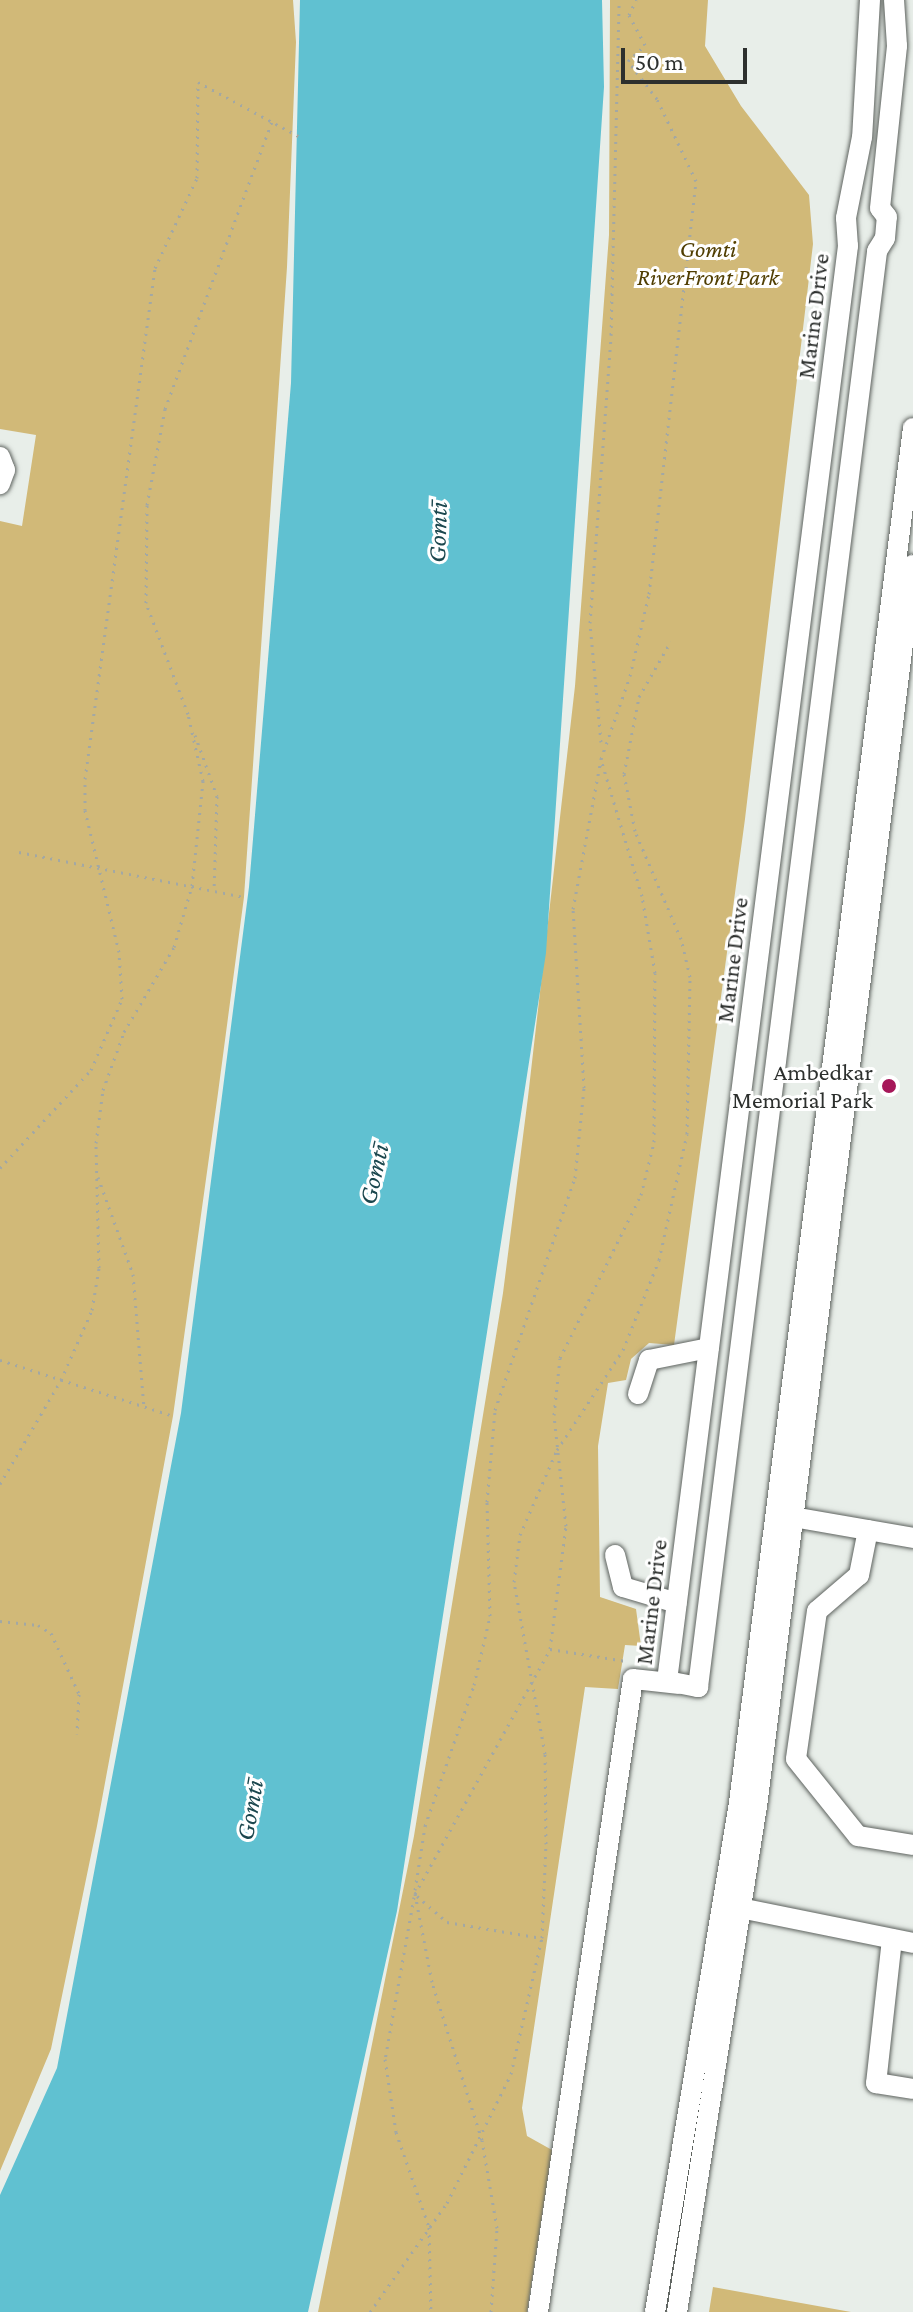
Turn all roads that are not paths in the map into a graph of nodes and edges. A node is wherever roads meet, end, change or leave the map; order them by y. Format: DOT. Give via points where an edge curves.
graph roads {
  1 [pos="870,0"];
  2 [pos="894,0"];
  3 [pos="869,61"];
  4 [pos="895,65"];
  5 [pos="913,428"];
  6 [pos="0,457"];
  7 [pos="0,484"];
  8 [pos="913,565"];
  9 [pos="760,945"];
  10 [pos="792,950"];
  11 [pos="709,1348"];
  12 [pos="638,1394"];
  13 [pos="793,1517"];
  14 [pos="868,1530"];
  15 [pos="913,1538"];
  16 [pos="615,1555"];
  17 [pos="677,1603"];
  18 [pos="683,1685"];
  19 [pos="913,1845"];
  20 [pos="740,1908"];
  21 [pos="892,1939"];
  22 [pos="913,1943"];
  23 [pos="913,2089"];
  24 [pos="538,2312"];
  25 [pos="655,2312"];
  26 [pos="677,2312"];
  1 -- 3 [label="street, Marine Drive"];
  2 -- 4 [label="street, Marine Drive"];
  3 -- 4 [label="street"];
  3 -- 9 [label="street, Marine Drive"];
  4 -- 10 [label="street, Marine Drive" via="880,208 887,217 885,238 877,251"];
  5 -- 25 [label="street" via="739,1803"];
  6 -- 7 [label="street"];
  8 -- 13 [label="street"];
  9 -- 10 [label="street"];
  9 -- 11 [label="street, Marine Drive"];
  10 -- 18 [label="street, Marine Drive" via="698,1687"];
  11 -- 12 [label="street" via="649,1360"];
  11 -- 17 [label="street, Marine Drive"];
  13 -- 14 [label="street"];
  13 -- 20 [label="street"];
  14 -- 15 [label="street"];
  14 -- 19 [label="street" via="859,1575 817,1611 796,1759 858,1836"];
  16 -- 17 [label="street" via="623,1587"];
  17 -- 18 [label="street, Marine Drive" via="667,1681"];
  18 -- 24 [label="street" via="633,1679"];
  20 -- 21 [label="street"];
  20 -- 26 [label="street"];
  21 -- 22 [label="street"];
  21 -- 23 [label="street" via="876,2083"];
}
